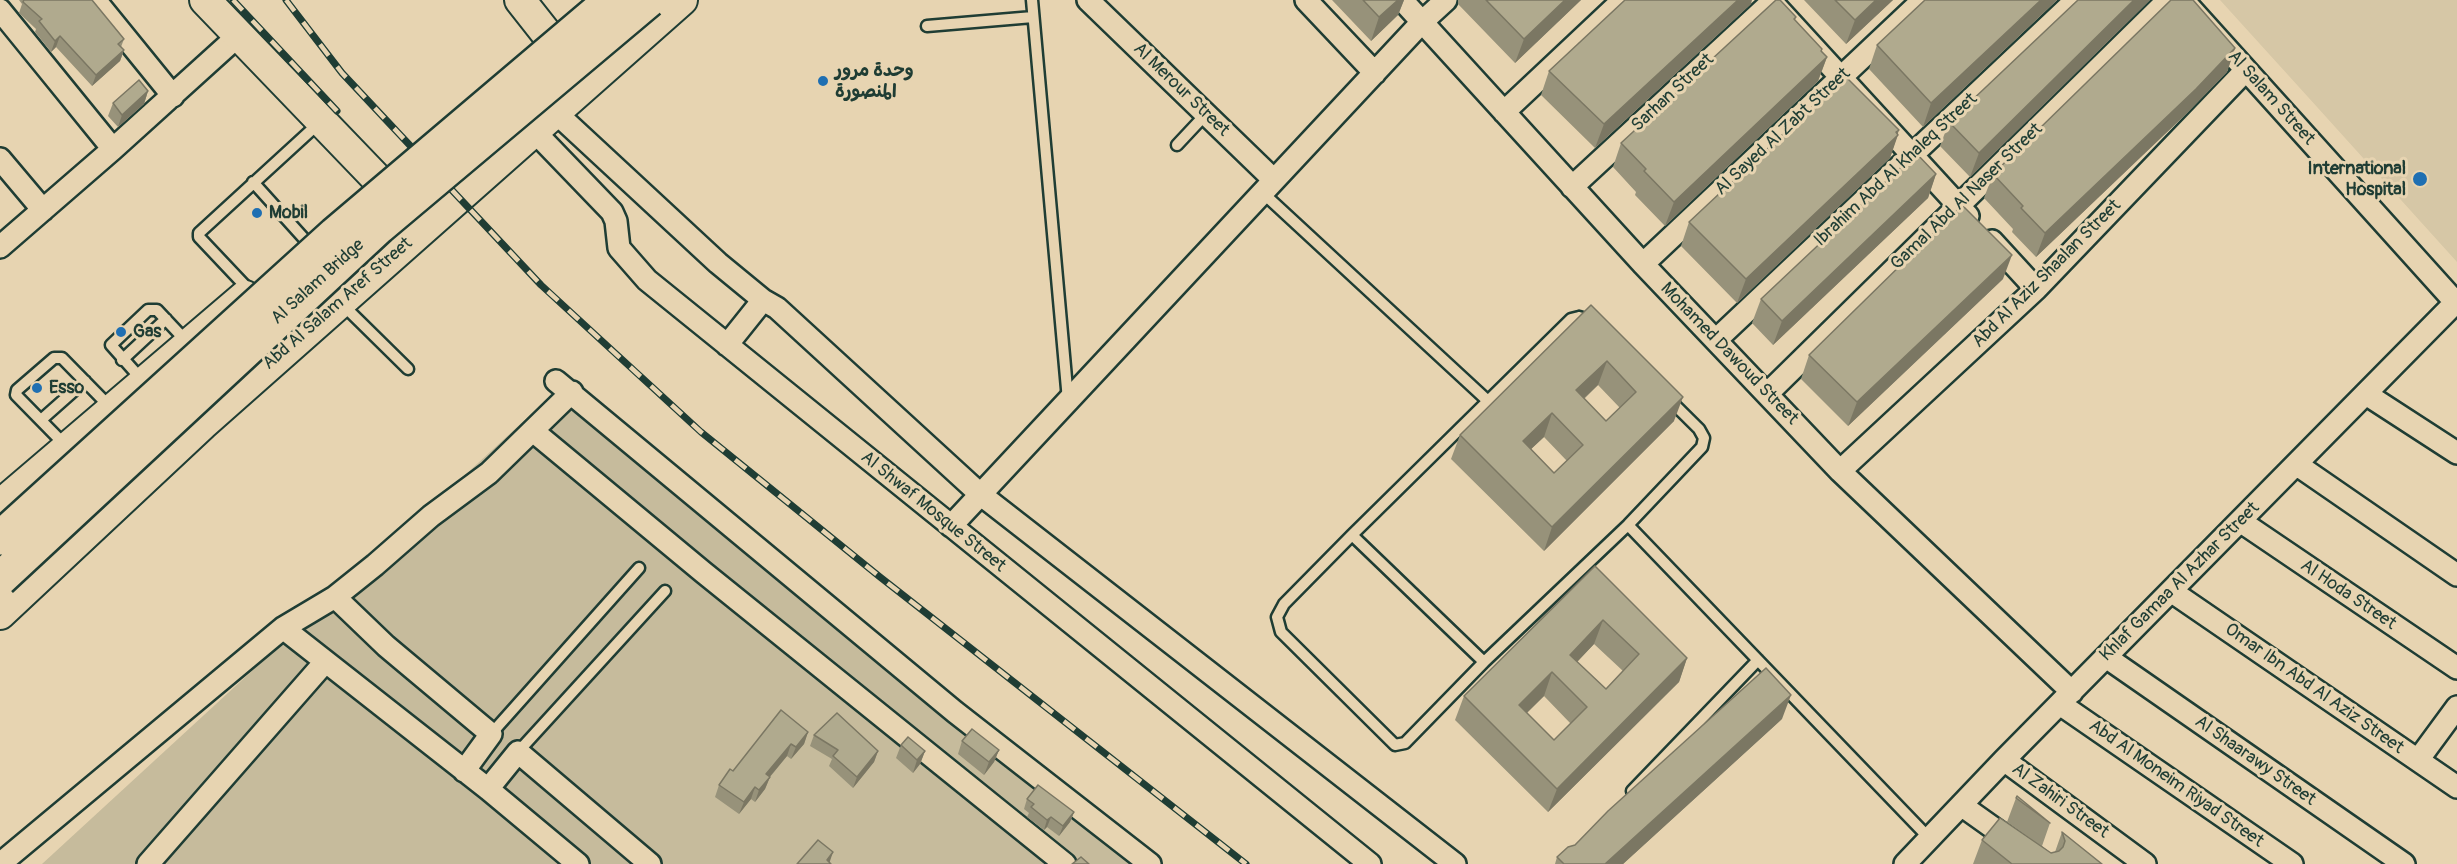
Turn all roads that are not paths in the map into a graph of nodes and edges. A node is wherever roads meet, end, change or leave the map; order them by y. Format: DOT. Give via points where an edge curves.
graph roads {
  1 [pos="95,0"];
  2 [pos="205,0"];
  3 [pos="520,0"];
  4 [pos="592,0"];
  5 [pos="611,0"];
  6 [pos="649,0"];
  7 [pos="682,0"];
  8 [pos="1032,0"];
  9 [pos="1088,0"];
  10 [pos="1306,0"];
  11 [pos="1402,0"];
  12 [pos="1446,0"];
  13 [pos="1623,0"];
  14 [pos="1923,0"];
  15 [pos="2076,0"];
  16 [pos="2168,0"];
  17 [pos="2183,0"];
  18 [pos="1772,1"];
  19 [pos="0,10"];
  20 [pos="1033,17"];
  21 [pos="1422,22"];
  22 [pos="927,26"];
  23 [pos="239,35"];
  24 [pos="549,38"];
  25 [pos="2246,70"];
  26 [pos="1375,73"];
  27 [pos="1841,78"];
  28 [pos="586,83"];
  29 [pos="172,96"];
  30 [pos="1504,112"];
  31 [pos="1206,114"];
  32 [pos="321,120"];
  33 [pos="544,120"];
  34 [pos="1177,145"];
  35 [pos="113,149"];
  36 [pos="1912,155"];
  37 [pos="0,159"];
  38 [pos="253,182"];
  39 [pos="380,182"];
  40 [pos="1268,186"];
  41 [pos="1572,187"];
  42 [pos="1959,205"];
  43 [pos="43,210"];
  44 [pos="335,220"];
  45 [pos="4,237"];
  46 [pos="308,243"];
  47 [pos="1643,264"];
  48 [pos="379,267"];
  49 [pos="2036,289"];
  50 [pos="250,291"];
  51 [pos="763,300"];
  52 [pos="340,302"];
  53 [pos="2456,303"];
  54 [pos="166,319"];
  55 [pos="1716,340"];
  56 [pos="188,343"];
  57 [pos="727,345"];
  58 [pos="408,369"];
  59 [pos="138,372"];
  60 [pos="85,381"];
  61 [pos="1767,394"];
  62 [pos="2366,394"];
  63 [pos="1068,400"];
  64 [pos="1489,402"];
  65 [pos="111,408"];
  66 [pos="40,420"];
  67 [pos="203,424"];
  68 [pos="533,431"];
  69 [pos="67,447"];
  70 [pos="2457,453"];
  71 [pos="2296,464"];
  72 [pos="1840,471"];
  73 [pos="980,494"];
  74 [pos="7,496"];
  75 [pos="2240,521"];
  76 [pos="1628,525"];
  77 [pos="951,526"];
  78 [pos="1352,536"];
  79 [pos="0,538"];
  80 [pos="639,568"];
  81 [pos="2457,575"];
  82 [pos="0,579"];
  83 [pos="664,591"];
  84 [pos="2171,591"];
  85 [pos="335,597"];
  86 [pos="0,614"];
  87 [pos="283,628"];
  88 [pos="2106,657"];
  89 [pos="1758,660"];
  90 [pos="325,662"];
  91 [pos="1484,662"];
  92 [pos="2457,668"];
  93 [pos="2066,698"];
  94 [pos="2457,707"];
  95 [pos="491,734"];
  96 [pos="518,752"];
  97 [pos="2004,760"];
  98 [pos="2418,760"];
  99 [pos="464,771"];
  100 [pos="2457,787"];
  101 [pos="488,789"];
  102 [pos="1626,796"];
  103 [pos="1961,805"];
  104 [pos="1930,838"];
  105 [pos="0,864"];
  106 [pos="148,864"];
  107 [pos="578,864"];
  108 [pos="650,864"];
  109 [pos="1065,864"];
  110 [pos="1150,864"];
  111 [pos="1370,864"];
  112 [pos="1455,864"];
  113 [pos="1905,864"];
  114 [pos="2044,864"];
  115 [pos="2145,864"];
  116 [pos="2292,864"];
  117 [pos="2404,864"];
  1 -- 29 [label="street"];
  2 -- 23 [label="main road"];
  3 -- 24 [label="main road"];
  4 -- 24 [label="main road"];
  5 -- 79 [label="main road, Al Salam Bridge, bridge" via="335,234"];
  6 -- 82 [label="main road, Al Salam Bridge, bridge" via="379,227"];
  7 -- 28 [label="main road, Abd Al Salam Aref Street"];
  8 -- 20 [label="lane"];
  9 -- 31 [label="street, Al Merour Street"];
  10 -- 26 [label="street"];
  11 -- 21 [label="street, Mohamed Dawoud Street"];
  12 -- 21 [label="street"];
  13 -- 30 [label="street"];
  14 -- 27 [label="street, Al Sayed Al Zabt Street"];
  15 -- 36 [label="street, Ibrahim Abd Al Khaleq Street"];
  16 -- 42 [label="street, Gamal Abd Al Naser Street"];
  17 -- 25 [label="street, Al Salam Street"];
  18 -- 27 [label="street"];
  18 -- 41 [label="street, Sarhan Street"];
  19 -- 35 [label="street"];
  20 -- 22 [label="lane"];
  20 -- 63 [label="lane"];
  21 -- 26 [label="street"];
  21 -- 30 [label="street, Mohamed Dawoud Street"];
  23 -- 29 [label="street"];
  23 -- 32 [label="main road"];
  24 -- 28 [label="main road"];
  24 -- 39 [label="main road"];
  25 -- 49 [label="street, Abd Al Aziz Shaalan Street"];
  25 -- 53 [label="street, Al Salam Street"];
  26 -- 40 [label="street"];
  27 -- 36 [label="street"];
  27 -- 47 [label="street, Al Sayed Al Zabt Street"];
  28 -- 33 [label="main road, Abd Al Salam Aref Street"];
  29 -- 35 [label="street"];
  30 -- 41 [label="street, Mohamed Dawoud Street"];
  31 -- 34 [label="lane"];
  31 -- 40 [label="street, Al Merour Street"];
  32 -- 38 [label="lane"];
  32 -- 39 [label="main road"];
  33 -- 48 [label="main road, Abd Al Salam Aref Street"];
  33 -- 51 [label="street"];
  33 -- 57 [label="street, Al Shwaf Mosque Street" via="612,212 619,248 647,280"];
  35 -- 43 [label="street"];
  36 -- 42 [label="street"];
  36 -- 55 [label="street, Ibrahim Abd Al Khaleq Street"];
  37 -- 43 [label="street"];
  38 -- 46 [label="lane"];
  38 -- 50 [label="lane" via="199,232 199,237"];
  39 -- 44 [label="main road"];
  40 -- 63 [label="street"];
  40 -- 64 [label="lane"];
  41 -- 47 [label="street, Mohamed Dawoud Street"];
  42 -- 49 [label="street"];
  42 -- 61 [label="street, Gamal Abd Al Naser Street"];
  43 -- 45 [label="street"];
  44 -- 46 [label="main road"];
  44 -- 48 [label="main road"];
  46 -- 50 [label="main road"];
  47 -- 55 [label="street, Mohamed Dawoud Street"];
  48 -- 52 [label="main road, Abd Al Salam Aref Street"];
  49 -- 72 [label="street, Abd Al Aziz Shaalan Street"];
  50 -- 56 [label="main road"];
  51 -- 57 [label="street"];
  51 -- 73 [label="street" via="777,308"];
  52 -- 58 [label="lane"];
  52 -- 67 [label="main road, Abd Al Salam Aref Street"];
  53 -- 62 [label="street, Khlaf Gamaa Al Azhar Street"];
  54 -- 56 [label="lane"];
  54 -- 59 [label="lane"];
  54 -- 59 [label="lane" via="151,308 112,342 111,348"];
  55 -- 61 [label="street, Mohamed Dawoud Street"];
  56 -- 59 [label="main road"];
  57 -- 77 [label="street, Al Shwaf Mosque Street"];
  59 -- 65 [label="main road"];
  59 -- 67 [label="main road"];
  60 -- 65 [label="lane"];
  60 -- 66 [label="lane"];
  60 -- 66 [label="lane" via="62,358 54,358 16,392"];
  61 -- 72 [label="street, Mohamed Dawoud Street"];
  62 -- 70 [label="street"];
  62 -- 71 [label="street, Khlaf Gamaa Al Azhar Street"];
  63 -- 73 [label="street"];
  64 -- 76 [label="lane" via="1571,319 1589,320 1704,438 1702,447"];
  64 -- 78 [label="lane"];
  65 -- 69 [label="main road"];
  66 -- 69 [label="lane"];
  67 -- 86 [label="main road, Abd Al Salam Aref Street"];
  68 -- 85 [label="street" via="489,473"];
  68 -- 109 [label="street"];
  68 -- 110 [label="street" via="564,387 955,712"];
  69 -- 74 [label="main road"];
  71 -- 75 [label="street, Khlaf Gamaa Al Azhar Street"];
  71 -- 81 [label="street"];
  72 -- 93 [label="street, Mohamed Dawoud Street"];
  73 -- 77 [label="street"];
  73 -- 112 [label="street"];
  75 -- 84 [label="street, Khlaf Gamaa Al Azhar Street"];
  75 -- 92 [label="street, Al Hoda Street"];
  76 -- 89 [label="lane"];
  76 -- 91 [label="lane"];
  77 -- 111 [label="street, Al Shwaf Mosque Street"];
  78 -- 91 [label="lane"];
  78 -- 91 [label="lane" via="1284,604 1277,617 1281,632 1395,745 1405,743"];
  80 -- 95 [label="lane"];
  83 -- 96 [label="lane"];
  84 -- 88 [label="street, Khlaf Gamaa Al Azhar Street"];
  84 -- 98 [label="street, Omar Ibn Abd Al Aziz Street"];
  85 -- 87 [label="street"];
  85 -- 95 [label="street" via="386,646"];
  87 -- 90 [label="street"];
  87 -- 105 [label="street"];
  88 -- 93 [label="street, Khlaf Gamaa Al Azhar Street"];
  88 -- 117 [label="street, Al Shaarawy Street"];
  89 -- 102 [label="lane"];
  89 -- 104 [label="lane"];
  90 -- 99 [label="street"];
  90 -- 106 [label="street"];
  93 -- 97 [label="street, Khlaf Gamaa Al Azhar Street"];
  93 -- 116 [label="street, Abd Al Moneim Riyad Street"];
  94 -- 98 [label="street"];
  95 -- 99 [label="street"];
  96 -- 101 [label="street"];
  96 -- 108 [label="street"];
  97 -- 103 [label="street, Khlaf Gamaa Al Azhar Street"];
  97 -- 115 [label="street, Al Zahiri Street"];
  98 -- 100 [label="street, Omar Ibn Abd Al Aziz Street"];
  99 -- 101 [label="street"];
  101 -- 107 [label="street"];
  103 -- 104 [label="street, Khlaf Gamaa Al Azhar Street"];
  103 -- 114 [label="street"];
  104 -- 113 [label="street, Khlaf Gamaa Al Azhar Street"];
}
